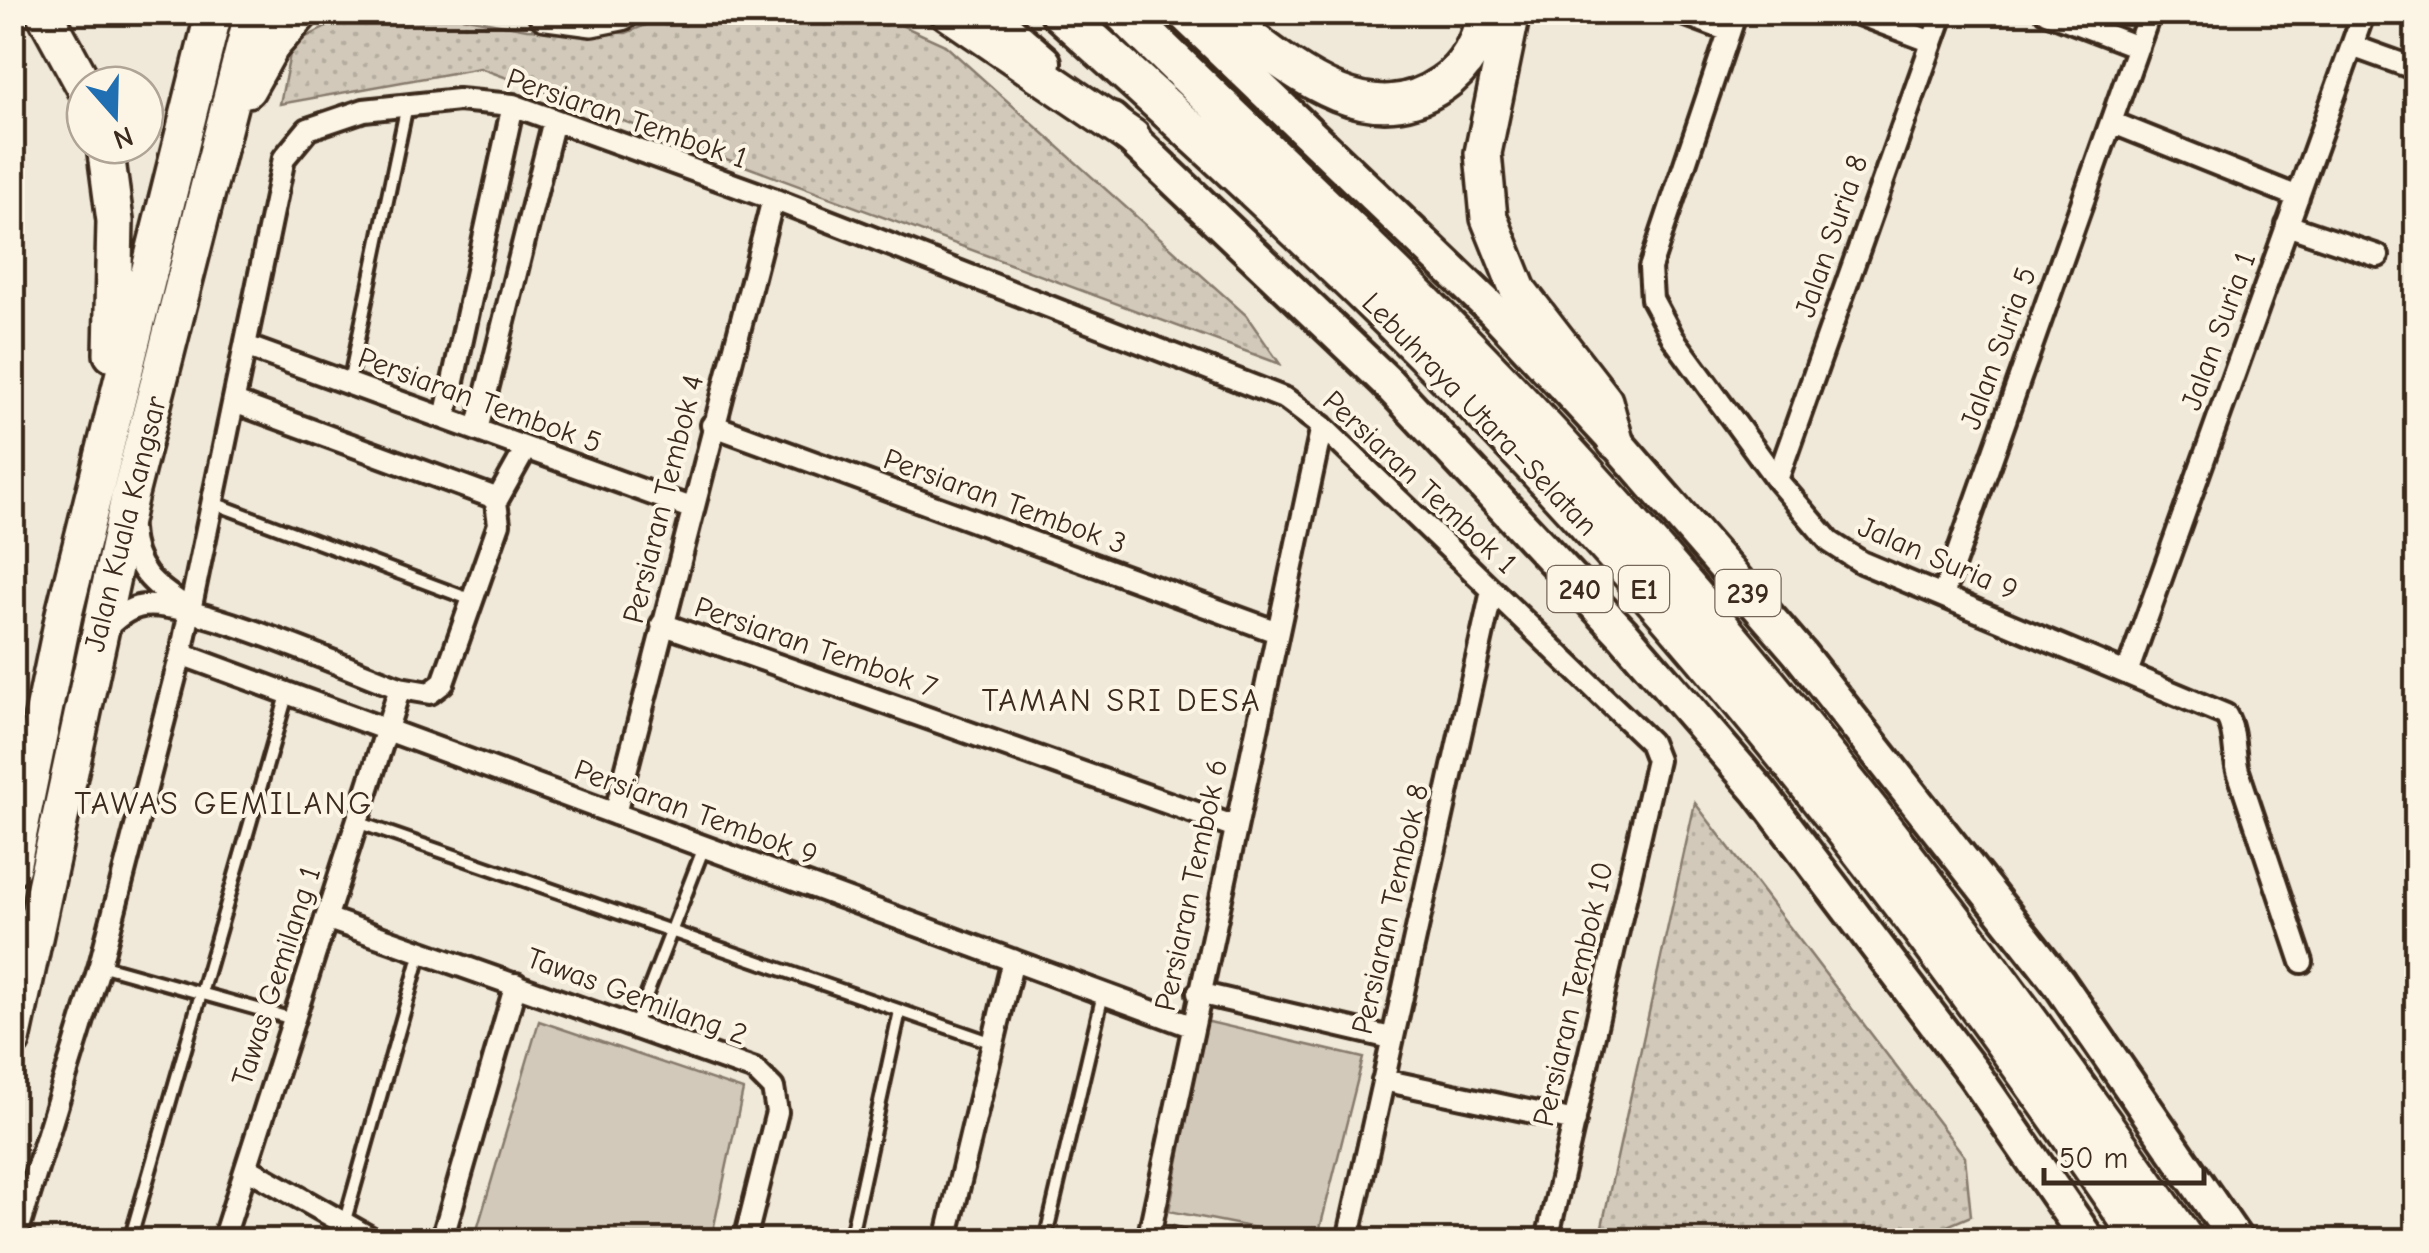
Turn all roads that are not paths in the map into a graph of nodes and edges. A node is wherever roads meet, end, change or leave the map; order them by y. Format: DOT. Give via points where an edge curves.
graph roads {
  1 [pos="44,12"];
  2 [pos="214,12"];
  3 [pos="254,12"];
  4 [pos="301,12"];
  5 [pos="546,12"];
  6 [pos="621,12"];
  7 [pos="948,12"];
  8 [pos="987,12"];
  9 [pos="1060,12"];
  10 [pos="1122,12"];
  11 [pos="1182,12"];
  12 [pos="1216,12"];
  13 [pos="1484,12"];
  14 [pos="1512,12"];
  15 [pos="1678,12"];
  16 [pos="1853,12"];
  17 [pos="1943,12"];
  18 [pos="2046,12"];
  19 [pos="2150,12"];
  20 [pos="2364,12"];
  21 [pos="1732,22"];
  22 [pos="1932,42"];
  23 [pos="2352,46"];
  24 [pos="2138,47"];
  25 [pos="73,65"];
  26 [pos="2416,69"];
  27 [pos="407,104"];
  28 [pos="513,106"];
  29 [pos="554,120"];
  30 [pos="2111,122"];
  31 [pos="1132,137"];
  32 [pos="217,154"];
  33 [pos="108,165"];
  34 [pos="2298,197"];
  35 [pos="774,199"];
  36 [pos="2287,225"];
  37 [pos="2378,256"];
  38 [pos="248,346"];
  39 [pos="349,384"];
  40 [pos="119,394"];
  41 [pos="236,403"];
  42 [pos="445,418"];
  43 [pos="712,425"];
  44 [pos="1322,426"];
  45 [pos="477,430"];
  46 [pos="1615,440"];
  47 [pos="525,450"];
  48 [pos="1778,480"];
  49 [pos="129,498"];
  50 [pos="496,502"];
  51 [pos="216,504"];
  52 [pos="691,508"];
  53 [pos="1492,591"];
  54 [pos="1942,595"];
  55 [pos="473,600"];
  56 [pos="190,610"];
  57 [pos="662,624"];
  58 [pos="1277,632"];
  59 [pos="96,638"];
  60 [pos="181,654"];
  61 [pos="2128,670"];
  62 [pos="400,688"];
  63 [pos="287,694"];
  64 [pos="387,730"];
  65 [pos="1657,760"];
  66 [pos="615,814"];
  67 [pos="357,822"];
  68 [pos="1233,826"];
  69 [pos="704,847"];
  70 [pos="12,867"];
  71 [pos="326,918"];
  72 [pos="670,931"];
  73 [pos="421,951"];
  74 [pos="1013,960"];
  75 [pos="2302,962"];
  76 [pos="100,966"];
  77 [pos="516,984"];
  78 [pos="200,993"];
  79 [pos="1198,993"];
  80 [pos="1104,994"];
  81 [pos="900,1011"];
  82 [pos="294,1019"];
  83 [pos="634,1025"];
  84 [pos="1191,1026"];
  85 [pos="1391,1038"];
  86 [pos="12,1040"];
  87 [pos="993,1044"];
  88 [pos="1382,1080"];
  89 [pos="1575,1121"];
  90 [pos="246,1168"];
  91 [pos="344,1224"];
  92 [pos="1149,1237"];
  93 [pos="14,1240"];
  94 [pos="130,1240"];
  95 [pos="223,1240"];
  96 [pos="374,1240"];
  97 [pos="442,1240"];
  98 [pos="745,1240"];
  99 [pos="850,1240"];
  100 [pos="946,1240"];
  101 [pos="1045,1240"];
  102 [pos="1177,1240"];
  103 [pos="1348,1240"];
  104 [pos="1548,1240"];
  105 [pos="2088,1240"];
  106 [pos="2143,1240"];
  107 [pos="2184,1240"];
  108 [pos="2236,1240"];
  1 -- 25 [label="highway"];
  2 -- 40 [label="highway, Jalan Kuala Kangsar"];
  3 -- 32 [label="highway, Jalan Kuala Kangsar"];
  4 -- 32 [label="highway" via="256,69"];
  5 -- 6 [label="highway" via="591,18"];
  7 -- 31 [label="highway"];
  8 -- 31 [label="main road, 240"];
  9 -- 106 [label="highway, Lebuhraya Utara–Selatan / E1" via="1276,205 1444,371 1618,559 1796,768 1956,972"];
  10 -- 107 [label="highway, Lebuhraya Utara–Selatan / E1" via="1524,407 1761,674 2057,1056"];
  11 -- 46 [label="main road, 239" via="1469,286"];
  12 -- 13 [label="highway" via="1336,94 1368,103 1402,103 1456,74 1474,47"];
  14 -- 46 [label="highway" via="1483,153 1489,218 1518,290 1604,401"];
  15 -- 21 [label="street"];
  16 -- 22 [label="street"];
  17 -- 22 [label="street, Jalan Suria 8"];
  18 -- 24 [label="street"];
  19 -- 24 [label="street, Jalan Suria 5"];
  20 -- 23 [label="street, Jalan Suria 1"];
  21 -- 48 [label="street, Jalan Suria 9" via="1649,285 1673,338"];
  22 -- 48 [label="street, Jalan Suria 8"];
  23 -- 26 [label="street"];
  23 -- 34 [label="street, Jalan Suria 1"];
  24 -- 30 [label="street, Jalan Suria 5"];
  27 -- 28 [label="street, Persiaran Tembok 1"];
  27 -- 38 [label="street, Persiaran Tembok 1" via="326,119 293,142 279,180"];
  27 -- 39 [label="lane"];
  28 -- 29 [label="street, Persiaran Tembok 1"];
  28 -- 42 [label="street"];
  29 -- 35 [label="street, Persiaran Tembok 1"];
  29 -- 45 [label="street"];
  30 -- 34 [label="street"];
  30 -- 54 [label="street, Jalan Suria 5"];
  31 -- 105 [label="main road, 240" via="1386,381 1672,691 1759,792 1973,1073"];
  32 -- 49 [label="highway, Jalan Kuala Kangsar"];
  33 -- 40 [label="highway"];
  34 -- 36 [label="street, Jalan Suria 1"];
  35 -- 43 [label="street, Persiaran Tembok 4"];
  35 -- 44 [label="street, Persiaran Tembok 1" via="1268,390"];
  36 -- 37 [label="street"];
  36 -- 61 [label="street, Jalan Suria 1"];
  38 -- 39 [label="street, Persiaran Tembok 5"];
  38 -- 41 [label="street, Persiaran Tembok 1"];
  39 -- 42 [label="street, Persiaran Tembok 5"];
  40 -- 70 [label="highway, Jalan Kuala Kangsar" via="40,719"];
  41 -- 50 [label="street"];
  41 -- 51 [label="street, Persiaran Tembok 1"];
  42 -- 45 [label="street, Persiaran Tembok 5"];
  43 -- 52 [label="street, Persiaran Tembok 4"];
  43 -- 58 [label="street, Persiaran Tembok 3"];
  44 -- 53 [label="street, Persiaran Tembok 1"];
  44 -- 58 [label="street, Persiaran Tembok 6"];
  45 -- 47 [label="street, Persiaran Tembok 5"];
  46 -- 108 [label="main road, 239" via="1907,784 2059,983"];
  47 -- 50 [label="street"];
  47 -- 52 [label="street, Persiaran Tembok 5"];
  48 -- 54 [label="street, Jalan Suria 9" via="1842,552"];
  49 -- 56 [label="street" via="140,569 150,584"];
  49 -- 59 [label="highway, Jalan Kuala Kangsar"];
  50 -- 55 [label="street" via="499,524"];
  51 -- 55 [label="lane"];
  51 -- 56 [label="street, Persiaran Tembok 1"];
  52 -- 57 [label="street, Persiaran Tembok 4"];
  53 -- 65 [label="street, Persiaran Tembok 1" via="1650,742"];
  53 -- 85 [label="street, Persiaran Tembok 8"];
  54 -- 61 [label="street, Jalan Suria 9"];
  55 -- 62 [label="street" via="441,686 423,694"];
  56 -- 59 [label="street" via="138,606"];
  56 -- 60 [label="street, Persiaran Tembok 1"];
  56 -- 62 [label="street"];
  57 -- 66 [label="street, Persiaran Tembok 4"];
  57 -- 68 [label="street, Persiaran Tembok 7"];
  58 -- 68 [label="street, Persiaran Tembok 6"];
  59 -- 86 [label="highway, Jalan Kuala Kangsar"];
  60 -- 63 [label="street, Persiaran Tembok 9"];
  60 -- 76 [label="street, Persiaran Tembok 1"];
  61 -- 75 [label="street, Jalan Suria 9" via="2220,710 2232,724 2238,771"];
  62 -- 64 [label="street, Tawas Gemilang 1"];
  63 -- 64 [label="street, Persiaran Tembok 9"];
  63 -- 78 [label="lane"];
  64 -- 66 [label="street, Persiaran Tembok 9"];
  64 -- 67 [label="street, Tawas Gemilang 1"];
  65 -- 89 [label="street, Persiaran Tembok 10"];
  66 -- 69 [label="street, Persiaran Tembok 9"];
  67 -- 71 [label="street, Tawas Gemilang 1"];
  67 -- 72 [label="lane"];
  68 -- 79 [label="street, Persiaran Tembok 6"];
  69 -- 72 [label="lane"];
  69 -- 74 [label="street, Persiaran Tembok 9"];
  71 -- 73 [label="street, Tawas Gemilang 2"];
  71 -- 82 [label="street, Tawas Gemilang 1"];
  72 -- 81 [label="lane"];
  72 -- 83 [label="lane"];
  73 -- 77 [label="street, Tawas Gemilang 2"];
  73 -- 91 [label="lane"];
  74 -- 80 [label="street, Persiaran Tembok 9"];
  74 -- 87 [label="street"];
  76 -- 78 [label="lane"];
  76 -- 93 [label="street, Persiaran Tembok 1"];
  77 -- 83 [label="street, Tawas Gemilang 2"];
  77 -- 97 [label="street"];
  78 -- 82 [label="lane"];
  78 -- 94 [label="lane"];
  79 -- 84 [label="street, Persiaran Tembok 6"];
  79 -- 85 [label="street"];
  80 -- 84 [label="street, Persiaran Tembok 9"];
  80 -- 101 [label="lane"];
  81 -- 87 [label="lane"];
  81 -- 99 [label="lane"];
  82 -- 90 [label="street, Tawas Gemilang 1"];
  83 -- 98 [label="street, Tawas Gemilang 2" via="756,1070 773,1088 777,1112"];
  84 -- 92 [label="street, Persiaran Tembok 6"];
  85 -- 88 [label="street, Persiaran Tembok 8"];
  87 -- 100 [label="street"];
  88 -- 89 [label="street"];
  88 -- 103 [label="street, Persiaran Tembok 8"];
  89 -- 104 [label="street, Persiaran Tembok 10"];
  90 -- 91 [label="street"];
  90 -- 95 [label="street, Tawas Gemilang 1"];
  91 -- 96 [label="street"];
  92 -- 102 [label="street"];
}
